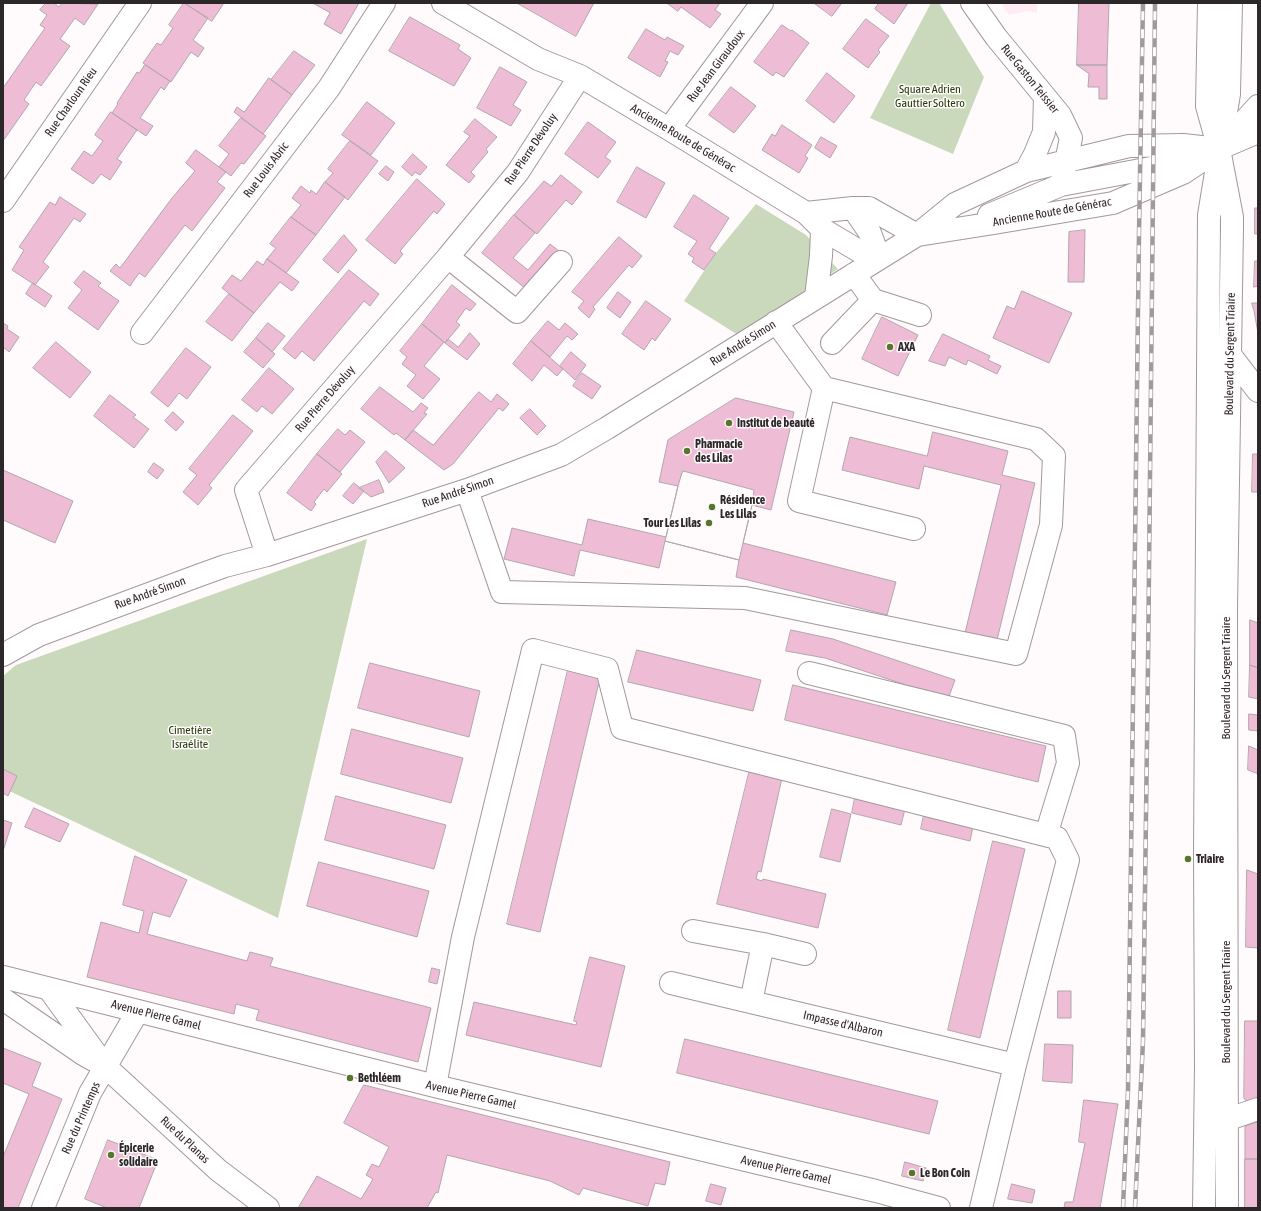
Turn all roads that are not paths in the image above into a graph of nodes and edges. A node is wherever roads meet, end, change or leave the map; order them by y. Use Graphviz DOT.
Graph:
graph roads {
  1 [pos="140,3"];
  2 [pos="384,3"];
  3 [pos="443,3"];
  4 [pos="762,3"];
  5 [pos="972,3"];
  6 [pos="1209,3"];
  7 [pos="1231,3"];
  8 [pos="580,76"];
  9 [pos="1045,97"];
  10 [pos="1258,106"];
  11 [pos="669,129"];
  12 [pos="1258,132"];
  13 [pos="1219,149"];
  14 [pos="1067,161"];
  15 [pos="1026,171"];
  16 [pos="1061,185"];
  17 [pos="3,201"];
  18 [pos="853,208"];
  19 [pos="806,213"];
  20 [pos="959,228"];
  21 [pos="822,229"];
  22 [pos="917,235"];
  23 [pos="448,257"];
  24 [pos="879,258"];
  25 [pos="561,262"];
  26 [pos="854,274"];
  27 [pos="816,297"];
  28 [pos="873,300"];
  29 [pos="920,316"];
  30 [pos="776,322"];
  31 [pos="142,333"];
  32 [pos="832,343"];
  33 [pos="1231,356"];
  34 [pos="824,388"];
  35 [pos="1258,391"];
  36 [pos="466,490"];
  37 [pos="914,529"];
  38 [pos="268,555"];
  39 [pos="3,655"];
  40 [pos="809,673"];
  41 [pos="1046,835"];
  42 [pos="693,931"];
  43 [pos="763,944"];
  44 [pos="806,954"];
  45 [pos="3,976"];
  46 [pos="671,983"];
  47 [pos="50,989"];
  48 [pos="3,999"];
  49 [pos="751,1002"];
  50 [pos="138,1011"];
  51 [pos="1015,1065"];
  52 [pos="106,1068"];
  53 [pos="435,1086"];
  54 [pos="1258,1109"];
  55 [pos="1226,1120"];
  56 [pos="218,1170"];
  57 [pos="43,1208"];
  58 [pos="244,1208"];
  59 [pos="268,1208"];
  60 [pos="939,1208"];
  61 [pos="981,1208"];
  62 [pos="1204,1208"];
  63 [pos="1227,1208"];
  1 -- 17 [label="street, Rue Charloun Rieu"];
  2 -- 31 [label="street, Rue Louis Abric"];
  3 -- 8 [label="street, Ancienne Route de Générac"];
  4 -- 11 [label="street, Rue Jean Giraudoux"];
  5 -- 9 [label="street, Rue Gaston Teissier"];
  6 -- 13 [label="street, Boulevard du Sergent Triaire"];
  7 -- 13 [label="street, Boulevard du Sergent Triaire"];
  8 -- 11 [label="street, Ancienne Route de Générac"];
  8 -- 23 [label="street, Rue Pierre Dévoluy"];
  9 -- 14 [label="street, Rue Gaston Teissier"];
  9 -- 15 [label="street"];
  10 -- 13 [label="street"];
  11 -- 19 [label="street, Ancienne Route de Générac"];
  12 -- 13 [label="street"];
  13 -- 14 [label="street, Ancienne Route de Générac"];
  13 -- 16 [label="street"];
  13 -- 20 [label="street, Ancienne Route de Générac"];
  13 -- 33 [label="street, Boulevard du Sergent Triaire"];
  13 -- 62 [label="street, Boulevard du Sergent Triaire"];
  14 -- 15 [label="street, Ancienne Route de Générac"];
  14 -- 16 [label="street, Ancienne Route de Générac"];
  15 -- 22 [label="street, Ancienne Route de Générac"];
  16 -- 20 [label="street, Ancienne Route de Générac"];
  18 -- 19 [label="street"];
  18 -- 22 [label="street"];
  18 -- 24 [label="street"];
  19 -- 21 [label="street, Ancienne Route de Générac"];
  20 -- 22 [label="street, Ancienne Route de Générac"];
  21 -- 24 [label="street, Ancienne Route de Générac"];
  21 -- 27 [label="street"];
  22 -- 24 [label="street, Ancienne Route de Générac"];
  23 -- 25 [label="street"];
  23 -- 38 [label="street, Rue Pierre Dévoluy"];
  24 -- 26 [label="street, Rue André Simon"];
  26 -- 27 [label="street, Rue André Simon"];
  26 -- 28 [label="street"];
  27 -- 30 [label="street, Rue André Simon"];
  28 -- 29 [label="street"];
  28 -- 32 [label="street"];
  30 -- 34 [label="street"];
  30 -- 36 [label="street, Rue André Simon"];
  33 -- 35 [label="street"];
  33 -- 55 [label="street, Boulevard du Sergent Triaire"];
  34 -- 36 [label="street"];
  34 -- 37 [label="street"];
  36 -- 38 [label="street, Rue André Simon"];
  38 -- 39 [label="street, Rue André Simon"];
  40 -- 41 [label="street"];
  41 -- 51 [label="street"];
  41 -- 53 [label="street"];
  42 -- 43 [label="street"];
  43 -- 44 [label="street"];
  43 -- 49 [label="street"];
  45 -- 47 [label="street, Avenue Pierre Gamel"];
  46 -- 49 [label="street, Impasse d'Albaron"];
  47 -- 50 [label="street, Avenue Pierre Gamel"];
  47 -- 52 [label="street, Rue du Planas"];
  48 -- 52 [label="street, Rue du Planas"];
  49 -- 51 [label="street, Impasse d'Albaron"];
  50 -- 52 [label="street, Rue du Printemps"];
  50 -- 53 [label="street, Avenue Pierre Gamel"];
  51 -- 61 [label="street"];
  52 -- 56 [label="street, Rue du Planas"];
  52 -- 57 [label="street, Rue du Printemps"];
  53 -- 60 [label="street, Avenue Pierre Gamel"];
  54 -- 55 [label="street"];
  55 -- 63 [label="street, Boulevard du Sergent Triaire"];
  56 -- 58 [label="street"];
  56 -- 59 [label="street, Rue du Planas"];
}
